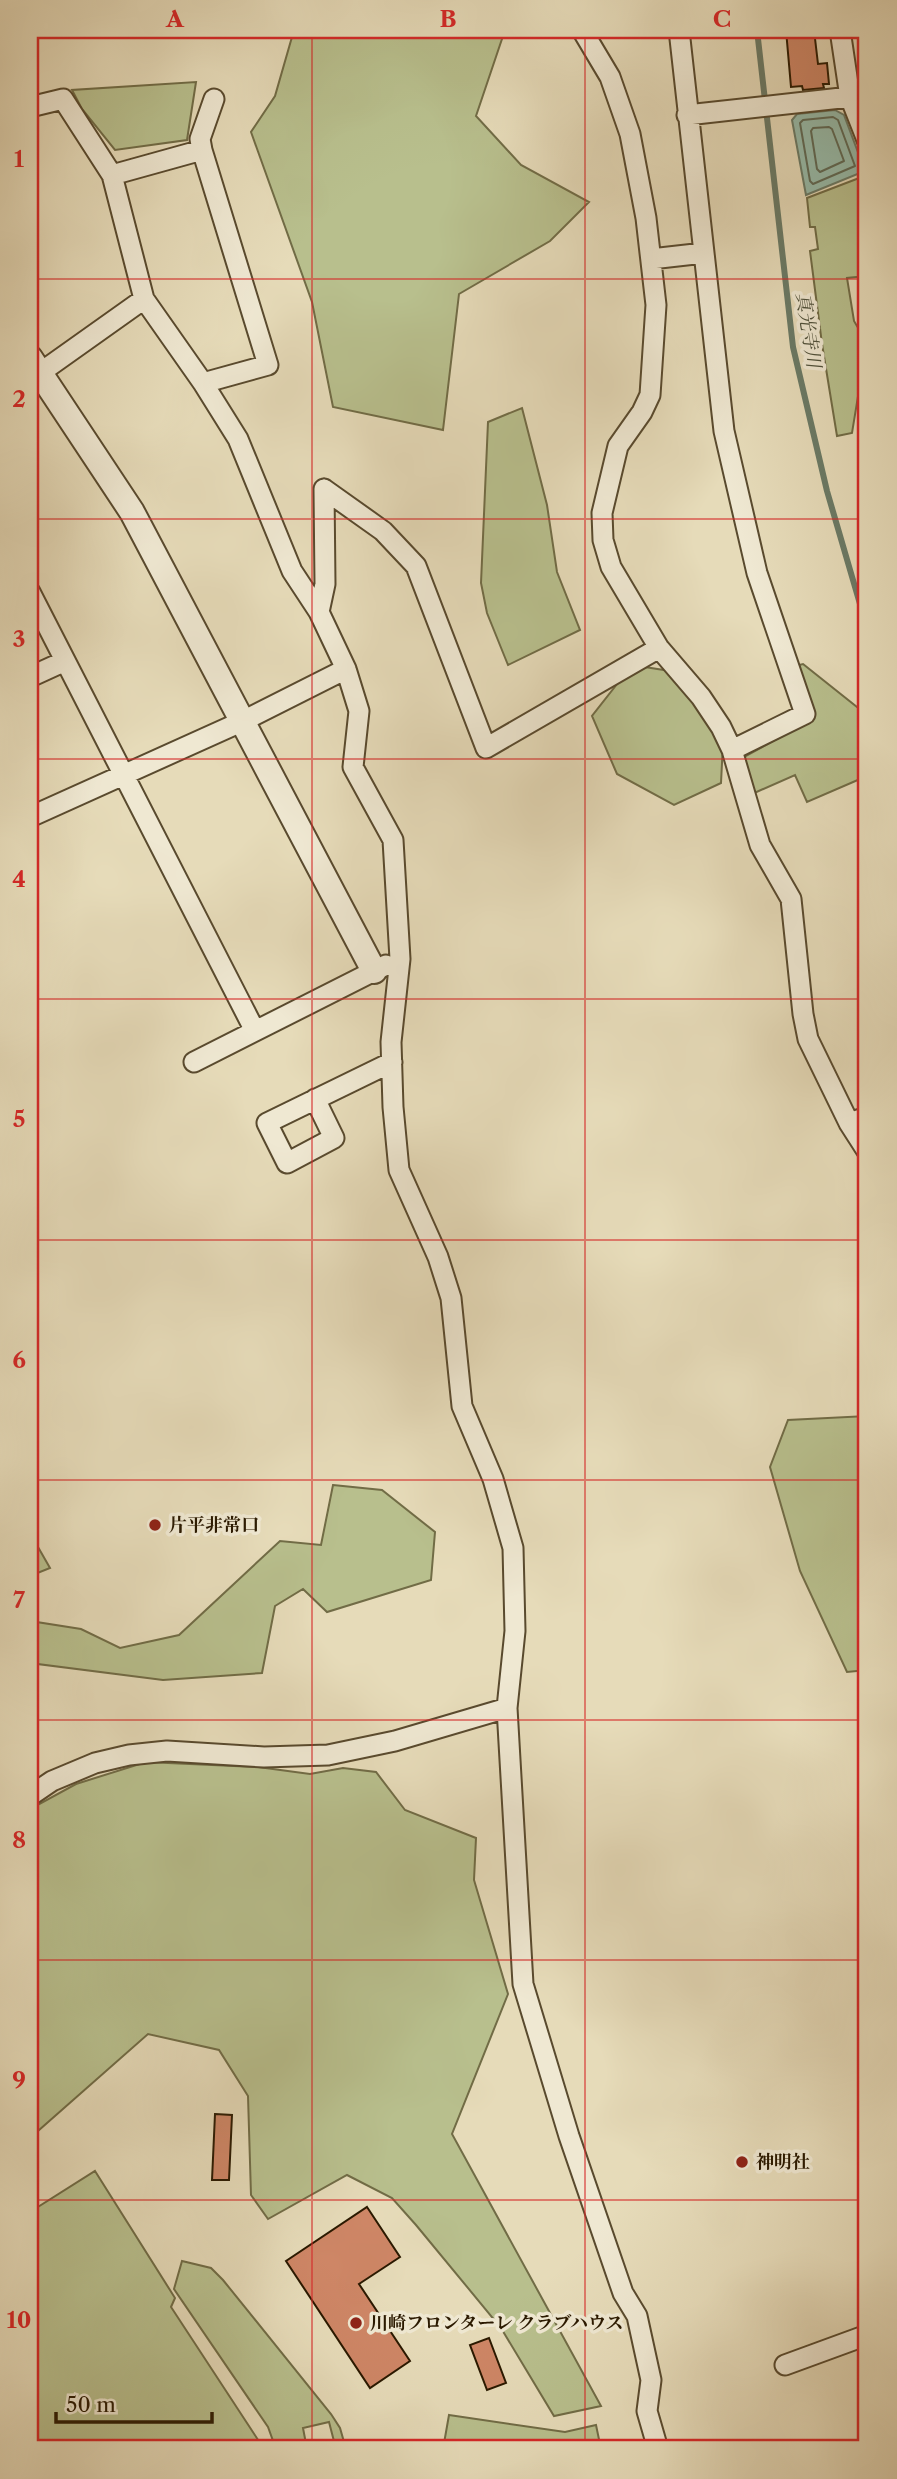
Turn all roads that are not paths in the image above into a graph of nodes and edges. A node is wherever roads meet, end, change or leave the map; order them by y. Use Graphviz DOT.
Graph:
graph roads {
  1 [pos="582,30"];
  2 [pos="678,30"];
  3 [pos="840,30"];
  4 [pos="850,97"];
  5 [pos="214,99"];
  6 [pos="30,107"];
  7 [pos="687,115"];
  8 [pos="867,140"];
  9 [pos="202,150"];
  10 [pos="112,175"];
  11 [pos="704,253"];
  12 [pos="651,259"];
  13 [pos="144,299"];
  14 [pos="33,370"];
  15 [pos="203,383"];
  16 [pos="30,592"];
  17 [pos="319,612"];
  18 [pos="659,648"];
  19 [pos="65,661"];
  20 [pos="345,669"];
  21 [pos="30,677"];
  22 [pos="243,721"];
  23 [pos="732,750"];
  24 [pos="123,775"];
  25 [pos="30,817"];
  26 [pos="400,959"];
  27 [pos="374,971"];
  28 [pos="255,1031"];
  29 [pos="194,1062"];
  30 [pos="391,1062"];
  31 [pos="315,1099"];
  32 [pos="858,1120"];
  33 [pos="867,1151"];
  34 [pos="507,1708"];
  35 [pos="30,1796"];
  36 [pos="867,2335"];
  37 [pos="785,2365"];
  38 [pos="658,2449"];
  1 -- 12 [label="street"];
  2 -- 7 [label="street"];
  3 -- 4 [label="street"];
  4 -- 7 [label="street"];
  4 -- 8 [label="street"];
  5 -- 9 [label="street"];
  6 -- 10 [label="street"];
  7 -- 11 [label="street"];
  9 -- 10 [label="street"];
  9 -- 15 [label="street"];
  10 -- 13 [label="street"];
  11 -- 12 [label="street"];
  11 -- 23 [label="street"];
  12 -- 18 [label="street"];
  13 -- 14 [label="street"];
  13 -- 15 [label="street"];
  14 -- 22 [label="street"];
  15 -- 17 [label="street"];
  16 -- 19 [label="street"];
  17 -- 18 [label="street"];
  17 -- 20 [label="street"];
  18 -- 23 [label="street"];
  19 -- 21 [label="street"];
  19 -- 24 [label="street"];
  20 -- 22 [label="street"];
  20 -- 26 [label="street"];
  22 -- 24 [label="street"];
  22 -- 27 [label="street"];
  23 -- 32 [label="street"];
  24 -- 25 [label="street"];
  24 -- 28 [label="street"];
  26 -- 27 [label="street"];
  26 -- 30 [label="street"];
  27 -- 28 [label="street"];
  28 -- 29 [label="street"];
  30 -- 31 [label="street"];
  30 -- 34 [label="street"];
  32 -- 33 [label="street"];
  34 -- 35 [label="street"];
  34 -- 38 [label="street"];
  36 -- 37 [label="street"];
}
